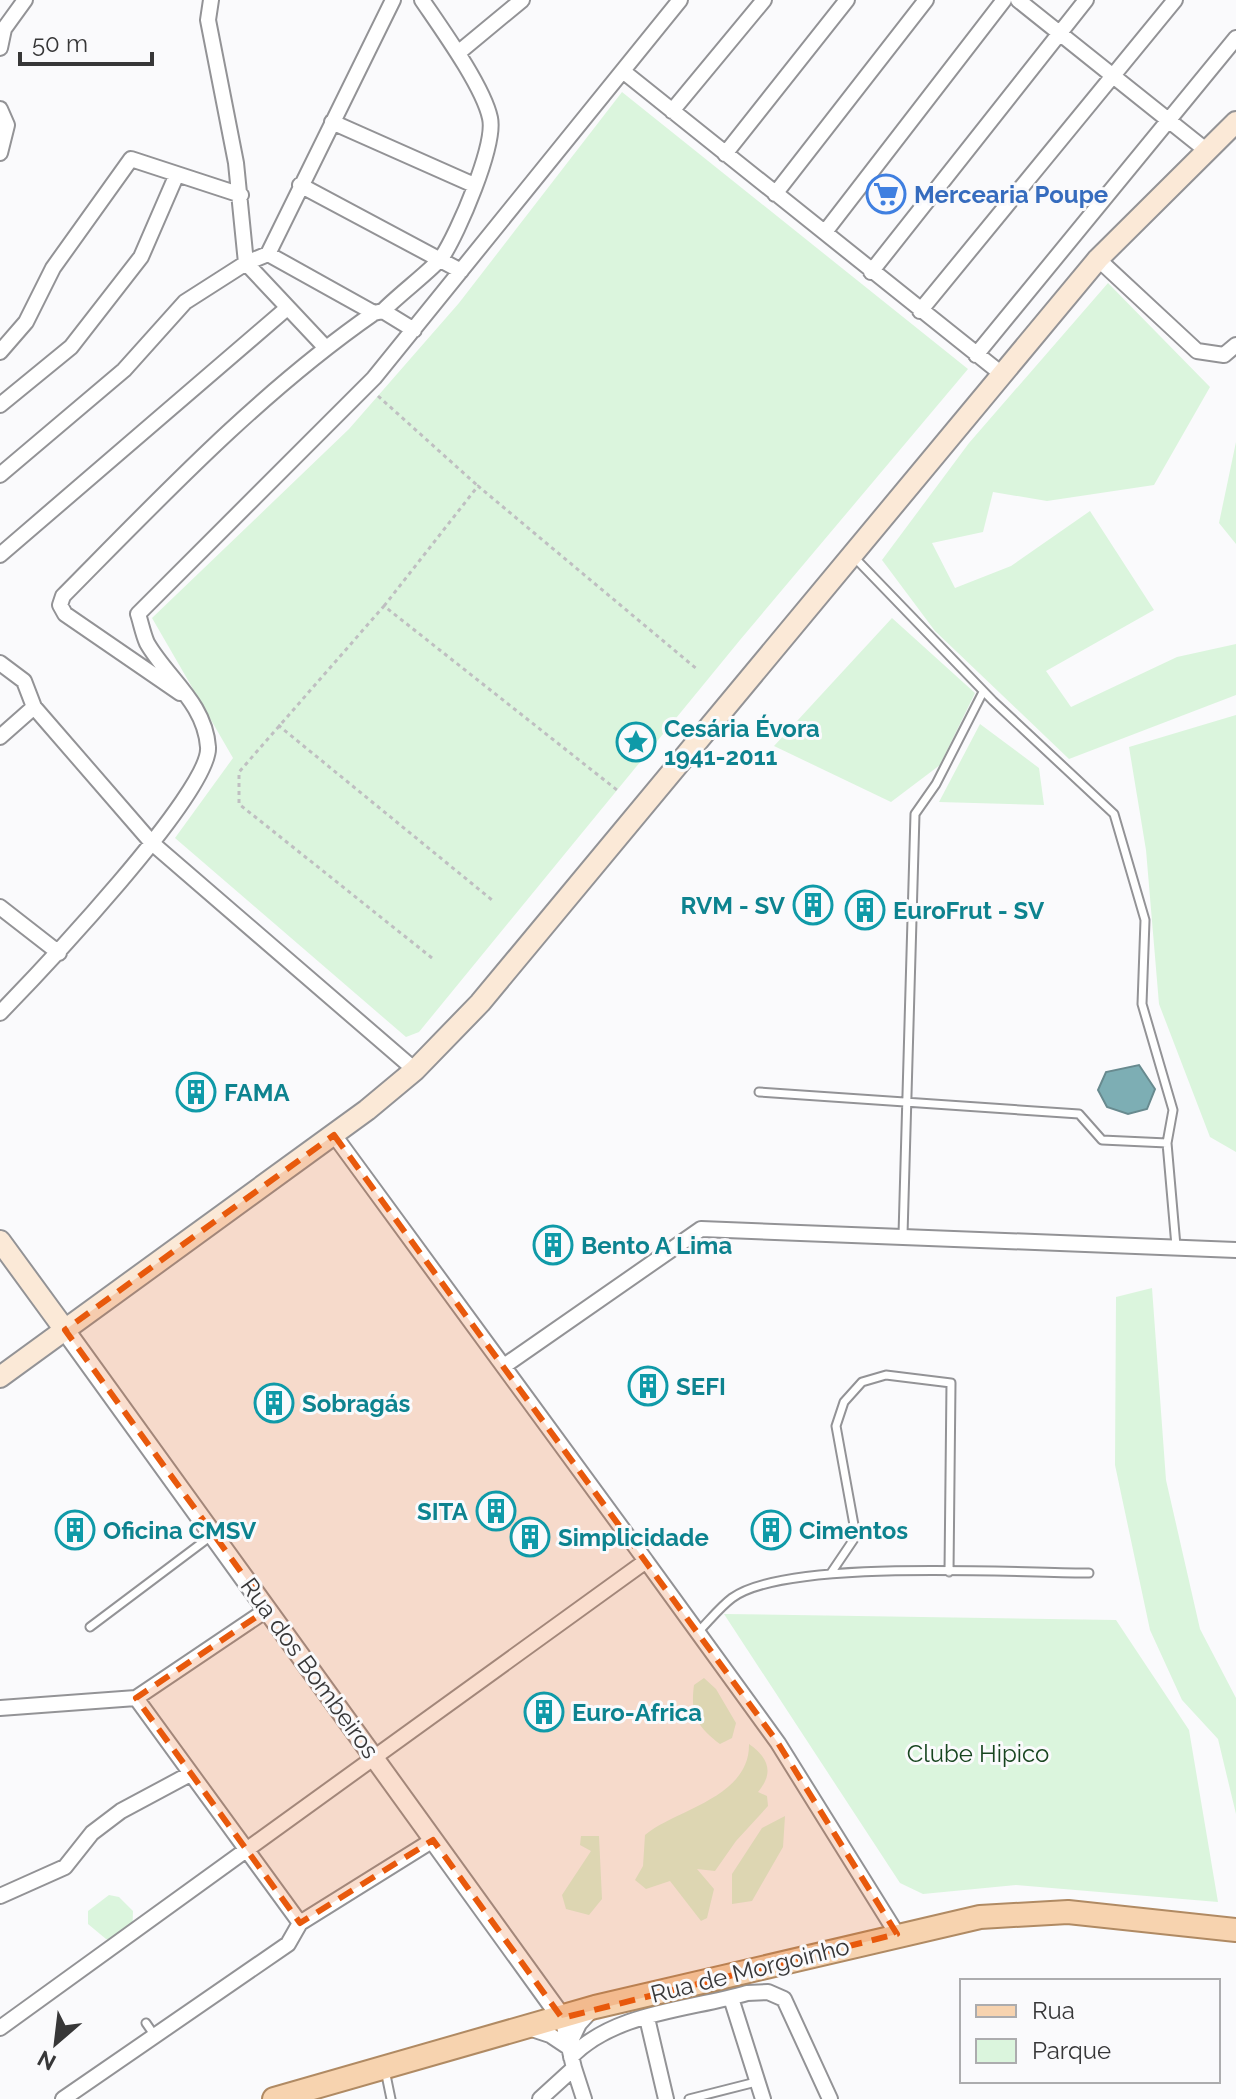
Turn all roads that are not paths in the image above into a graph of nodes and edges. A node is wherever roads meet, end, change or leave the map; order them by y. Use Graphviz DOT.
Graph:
graph roads {
  1 [pos="25,0"];
  2 [pos="211,0"];
  3 [pos="393,0"];
  4 [pos="522,0"];
  5 [pos="680,0"];
  6 [pos="764,0"];
  7 [pos="847,0"];
  8 [pos="926,0"];
  9 [pos="1004,0"];
  10 [pos="1018,0"];
  11 [pos="1086,0"];
  12 [pos="1175,0"];
  13 [pos="428,2"];
  14 [pos="1060,33"];
  15 [pos="1236,38"];
  16 [pos="0,48"];
  17 [pos="458,53"];
  18 [pos="624,72"];
  19 [pos="1113,73"];
  20 [pos="0,109"];
  21 [pos="672,111"];
  22 [pos="1170,121"];
  23 [pos="332,122"];
  24 [pos="1236,122"];
  25 [pos="1207,151"];
  26 [pos="0,153"];
  27 [pos="725,154"];
  28 [pos="177,174"];
  29 [pos="300,185"];
  30 [pos="474,185"];
  31 [pos="775,194"];
  32 [pos="241,195"];
  33 [pos="825,232"];
  34 [pos="268,254"];
  35 [pos="441,258"];
  36 [pos="1098,259"];
  37 [pos="246,263"];
  38 [pos="461,271"];
  39 [pos="871,272"];
  40 [pos="286,309"];
  41 [pos="920,311"];
  42 [pos="379,312"];
  43 [pos="414,330"];
  44 [pos="1236,345"];
  45 [pos="325,347"];
  46 [pos="0,352"];
  47 [pos="976,355"];
  48 [pos="1003,375"];
  49 [pos="0,405"];
  50 [pos="0,475"];
  51 [pos="0,555"];
  52 [pos="854,557"];
  53 [pos="0,663"];
  54 [pos="983,692"];
  55 [pos="191,700"];
  56 [pos="34,707"];
  57 [pos="0,737"];
  58 [pos="152,843"];
  59 [pos="0,907"];
  60 [pos="59,953"];
  61 [pos="0,1013"];
  62 [pos="415,1070"];
  63 [pos="759,1092"];
  64 [pos="906,1102"];
  65 [pos="334,1135"];
  66 [pos="1167,1143"];
  67 [pos="903,1235"];
  68 [pos="0,1241"];
  69 [pos="1177,1249"];
  70 [pos="1236,1250"];
  71 [pos="65,1330"];
  72 [pos="504,1366"];
  73 [pos="0,1377"];
  74 [pos="213,1535"];
  75 [pos="646,1561"];
  76 [pos="949,1572"];
  77 [pos="831,1573"];
  78 [pos="1089,1573"];
  79 [pos="268,1609"];
  80 [pos="90,1627"];
  81 [pos="698,1632"];
  82 [pos="136,1698"];
  83 [pos="0,1708"];
  84 [pos="375,1759"];
  85 [pos="190,1774"];
  86 [pos="433,1840"];
  87 [pos="245,1851"];
  88 [pos="0,1896"];
  89 [pos="300,1923"];
  90 [pos="1236,1930"];
  91 [pos="897,1934"];
  92 [pos="731,1998"];
  93 [pos="595,2007"];
  94 [pos="562,2018"];
  95 [pos="647,2018"];
  96 [pos="525,2027"];
  97 [pos="0,2028"];
  98 [pos="571,2057"];
  99 [pos="384,2065"];
  100 [pos="756,2082"];
  101 [pos="63,2099"];
  102 [pos="274,2099"];
  103 [pos="391,2099"];
  104 [pos="540,2099"];
  105 [pos="584,2099"];
  106 [pos="666,2099"];
  107 [pos="689,2099"];
  108 [pos="763,2099"];
  109 [pos="830,2099"];
  1 -- 16 [label="street"];
  2 -- 32 [label="street"];
  3 -- 23 [label="street"];
  4 -- 17 [label="street"];
  5 -- 18 [label="street"];
  6 -- 21 [label="street"];
  7 -- 27 [label="street"];
  8 -- 31 [label="street"];
  9 -- 33 [label="street"];
  10 -- 14 [label="street"];
  11 -- 14 [label="street"];
  12 -- 19 [label="street"];
  13 -- 17 [label="street"];
  14 -- 19 [label="street"];
  14 -- 39 [label="street"];
  15 -- 22 [label="street"];
  17 -- 30 [label="street"];
  18 -- 21 [label="street"];
  18 -- 38 [label="street"];
  19 -- 22 [label="street"];
  19 -- 41 [label="street"];
  20 -- 26 [label="street"];
  21 -- 27 [label="street"];
  22 -- 25 [label="street"];
  22 -- 47 [label="street"];
  23 -- 29 [label="street"];
  23 -- 30 [label="street"];
  24 -- 25 [label="main road"];
  25 -- 36 [label="main road"];
  27 -- 31 [label="street"];
  28 -- 32 [label="street"];
  28 -- 46 [label="street"];
  28 -- 49 [label="street"];
  29 -- 34 [label="street"];
  29 -- 35 [label="street"];
  30 -- 35 [label="street"];
  31 -- 33 [label="street"];
  32 -- 37 [label="street"];
  33 -- 39 [label="street"];
  34 -- 37 [label="street"];
  34 -- 42 [label="street"];
  35 -- 38 [label="street"];
  35 -- 42 [label="street"];
  36 -- 44 [label="street"];
  36 -- 48 [label="main road"];
  37 -- 40 [label="street"];
  37 -- 50 [label="street"];
  38 -- 43 [label="street"];
  39 -- 41 [label="street"];
  40 -- 45 [label="street"];
  40 -- 51 [label="street"];
  41 -- 47 [label="street"];
  42 -- 43 [label="street"];
  42 -- 45 [label="street"];
  43 -- 55 [label="street"];
  45 -- 55 [label="street"];
  47 -- 48 [label="street"];
  48 -- 52 [label="main road"];
  52 -- 54 [label="lane"];
  52 -- 62 [label="main road"];
  53 -- 56 [label="street"];
  54 -- 64 [label="lane"];
  54 -- 66 [label="lane"];
  55 -- 58 [label="street"];
  56 -- 57 [label="street"];
  56 -- 58 [label="street"];
  58 -- 60 [label="street"];
  58 -- 62 [label="street"];
  59 -- 60 [label="street"];
  60 -- 61 [label="street"];
  62 -- 65 [label="main road"];
  63 -- 64 [label="lane"];
  64 -- 66 [label="lane"];
  64 -- 67 [label="lane"];
  65 -- 71 [label="main road"];
  65 -- 72 [label="street"];
  66 -- 69 [label="lane"];
  67 -- 69 [label="street"];
  67 -- 72 [label="street"];
  68 -- 71 [label="main road, Rua dos Bombeiros"];
  69 -- 70 [label="street"];
  71 -- 73 [label="main road"];
  71 -- 74 [label="street, Rua dos Bombeiros"];
  72 -- 75 [label="street"];
  74 -- 79 [label="street, Rua dos Bombeiros"];
  74 -- 80 [label="lane"];
  75 -- 81 [label="street"];
  75 -- 84 [label="street"];
  76 -- 77 [label="lane"];
  76 -- 77 [label="lane"];
  76 -- 78 [label="lane"];
  77 -- 81 [label="lane"];
  79 -- 82 [label="street"];
  79 -- 84 [label="street, Rua dos Bombeiros"];
  81 -- 91 [label="street"];
  82 -- 83 [label="street"];
  82 -- 85 [label="street"];
  84 -- 86 [label="street, Rua dos Bombeiros"];
  84 -- 87 [label="street"];
  85 -- 87 [label="street"];
  85 -- 88 [label="street"];
  86 -- 89 [label="street"];
  86 -- 94 [label="street, Rua dos Bombeiros"];
  87 -- 89 [label="street"];
  87 -- 97 [label="street"];
  89 -- 101 [label="street"];
  90 -- 91 [label="main road, Rua de Morgoinho"];
  91 -- 93 [label="main road, Rua de Morgoinho"];
  92 -- 95 [label="street"];
  92 -- 100 [label="street"];
  92 -- 109 [label="street"];
  93 -- 94 [label="main road, Rua de Morgoinho"];
  93 -- 98 [label="street"];
  94 -- 96 [label="main road, Rua de Morgoinho"];
  94 -- 98 [label="street"];
  95 -- 98 [label="street"];
  95 -- 106 [label="street"];
  96 -- 98 [label="street"];
  96 -- 99 [label="main road, Rua de Morgoinho"];
  98 -- 104 [label="street"];
  98 -- 105 [label="street"];
  99 -- 102 [label="main road, Rua de Morgoinho"];
  99 -- 103 [label="lane"];
  100 -- 107 [label="lane"];
  100 -- 108 [label="street"];
}
